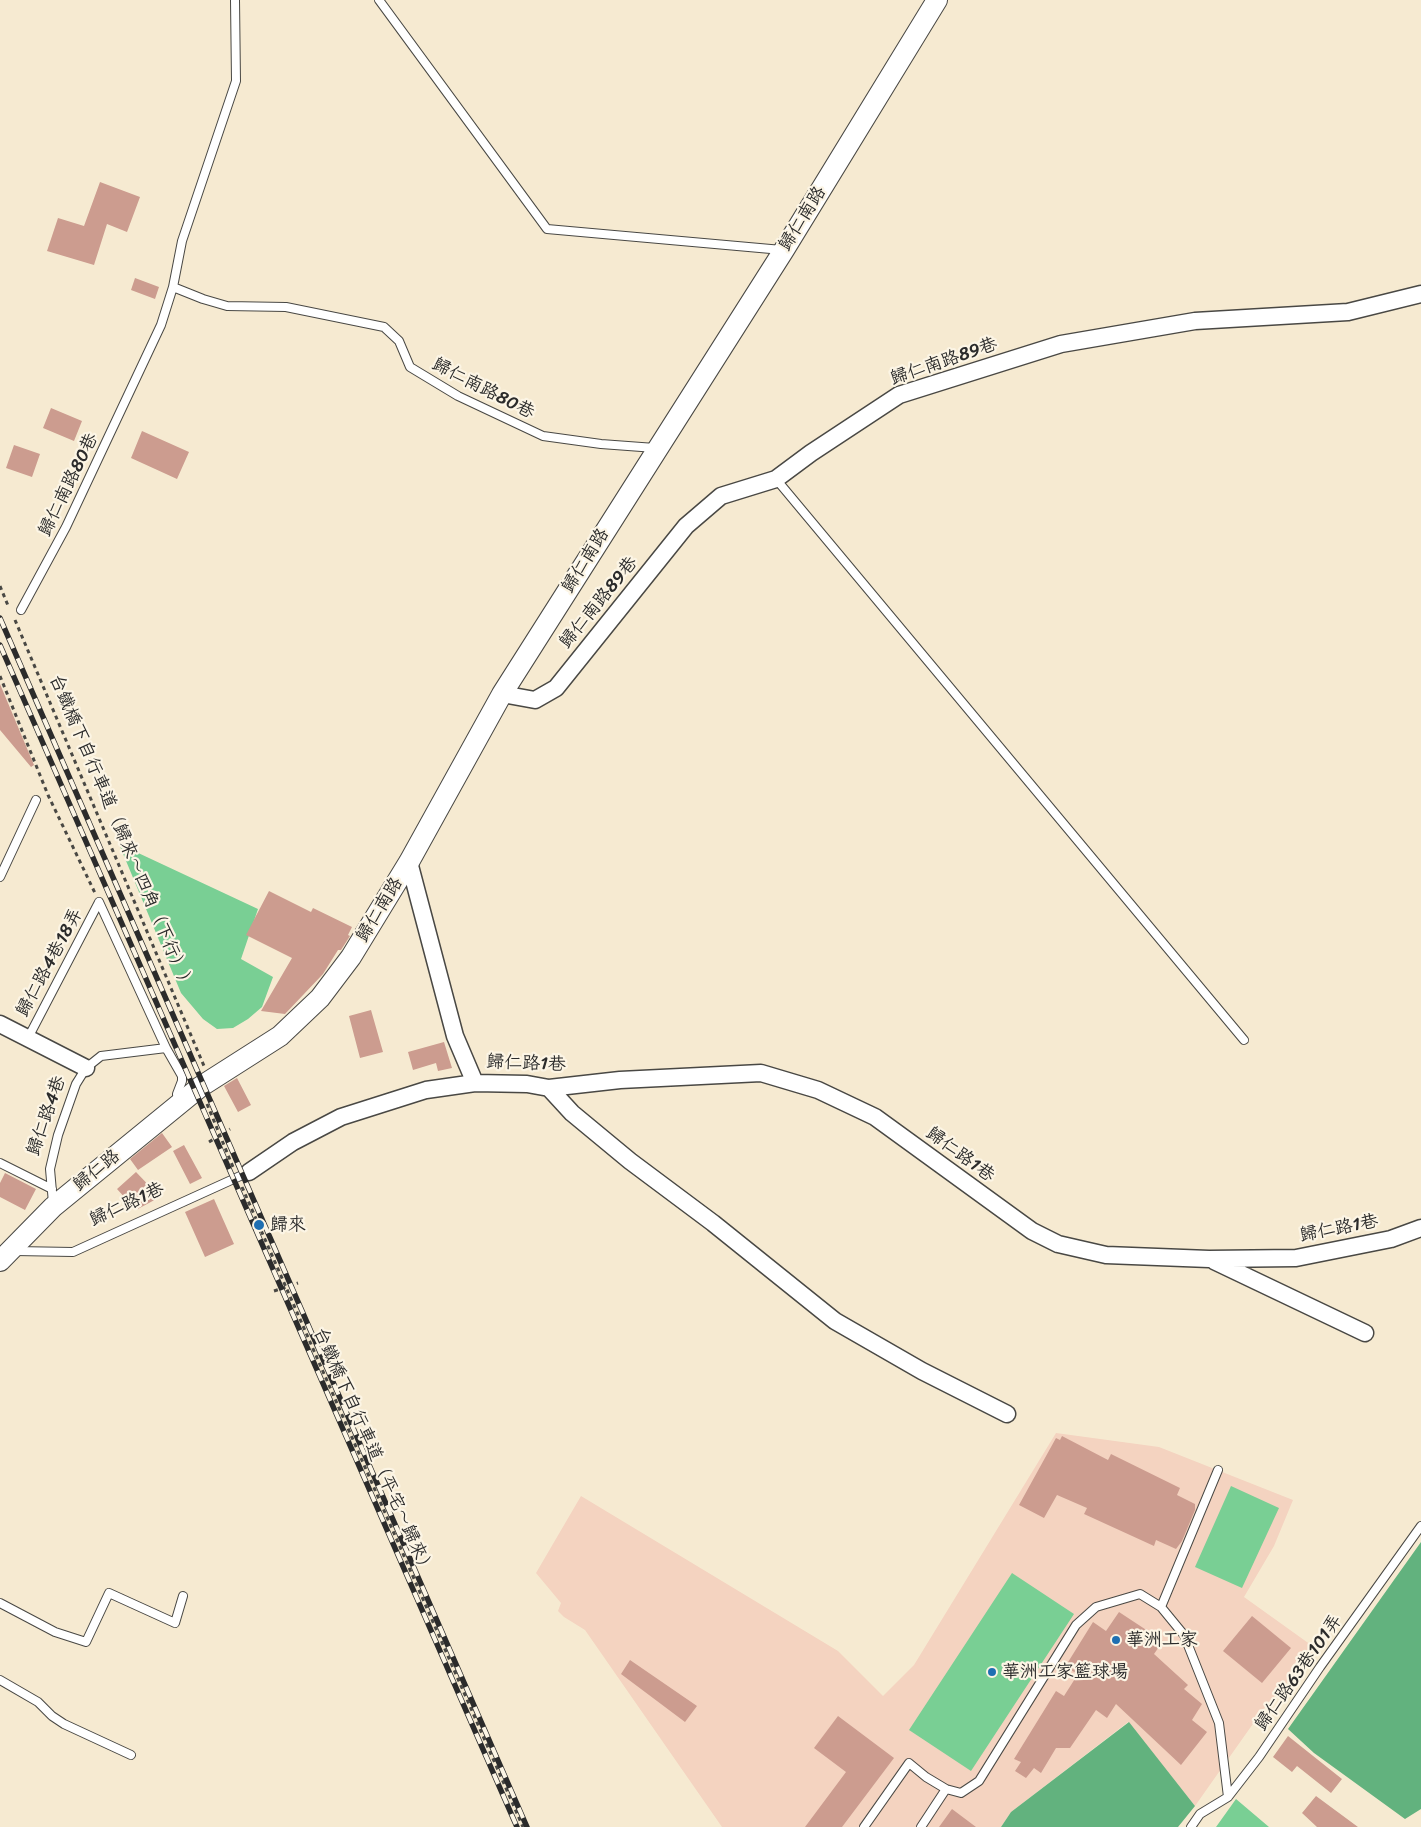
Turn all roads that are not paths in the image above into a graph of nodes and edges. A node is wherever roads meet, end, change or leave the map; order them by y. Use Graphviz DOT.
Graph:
graph roads {
  1 [pos="235,0"];
  2 [pos="379,0"];
  3 [pos="937,0"];
  4 [pos="784,250"];
  5 [pos="173,287"];
  6 [pos="1421,294"];
  7 [pos="658,448"];
  8 [pos="776,479"];
  9 [pos="21,610"];
  10 [pos="502,694"];
  11 [pos="36,800"];
  12 [pos="409,862"];
  13 [pos="0,877"];
  14 [pos="0,1024"];
  15 [pos="28,1038"];
  16 [pos="1244,1040"];
  17 [pos="166,1048"];
  18 [pos="86,1068"];
  19 [pos="475,1083"];
  20 [pos="205,1084"];
  21 [pos="549,1088"];
  22 [pos="178,1105"];
  23 [pos="0,1163"];
  24 [pos="243,1174"];
  25 [pos="52,1198"];
  26 [pos="1421,1228"];
  27 [pos="5,1256"];
  28 [pos="1209,1259"];
  29 [pos="1365,1333"];
  30 [pos="1006,1414"];
  31 [pos="1218,1470"];
  32 [pos="1421,1526"];
  33 [pos="182,1596"];
  34 [pos="0,1603"];
  35 [pos="1161,1607"];
  36 [pos="0,1680"];
  37 [pos="131,1755"];
  38 [pos="946,1789"];
  39 [pos="1228,1797"];
  40 [pos="864,1827"];
  41 [pos="922,1827"];
  42 [pos="1191,1827"];
  1 -- 5 [label="lane, 歸仁南路80巷"];
  2 -- 4 [label="lane"];
  3 -- 4 [label="street, 歸仁南路"];
  4 -- 7 [label="street, 歸仁南路"];
  5 -- 7 [label="lane, 歸仁南路80巷"];
  5 -- 9 [label="lane, 歸仁南路80巷"];
  6 -- 8 [label="street, 歸仁南路89巷"];
  7 -- 10 [label="street, 歸仁南路"];
  8 -- 10 [label="street, 歸仁南路89巷"];
  8 -- 16 [label="lane"];
  10 -- 12 [label="street, 歸仁南路"];
  11 -- 13 [label="lane"];
  12 -- 19 [label="street, 歸仁路1巷"];
  12 -- 20 [label="street, 歸仁南路"];
  14 -- 15 [label="street, 歸仁路4巷"];
  15 -- 17 [label="lane, 歸仁路4巷18弄"];
  15 -- 18 [label="street, 歸仁路4巷"];
  17 -- 18 [label="lane, 歸仁路4巷"];
  17 -- 22 [label="lane"];
  18 -- 25 [label="lane, 歸仁路4巷"];
  19 -- 21 [label="street, 歸仁路1巷"];
  19 -- 24 [label="street, 歸仁路1巷"];
  20 -- 22 [label="street, 歸仁路"];
  21 -- 28 [label="street, 歸仁路1巷"];
  21 -- 30 [label="street"];
  22 -- 25 [label="street, 歸仁路"];
  23 -- 25 [label="lane"];
  24 -- 27 [label="lane, 歸仁路1巷"];
  25 -- 27 [label="street, 歸仁路"];
  26 -- 28 [label="street, 歸仁路1巷"];
  28 -- 29 [label="street"];
  31 -- 35 [label="lane"];
  32 -- 39 [label="lane, 歸仁路63巷101弄"];
  33 -- 34 [label="lane"];
  35 -- 38 [label="lane"];
  35 -- 39 [label="lane"];
  36 -- 37 [label="lane"];
  38 -- 40 [label="lane"];
  38 -- 41 [label="lane"];
  39 -- 42 [label="lane, 歸仁路63巷101弄"];
}
